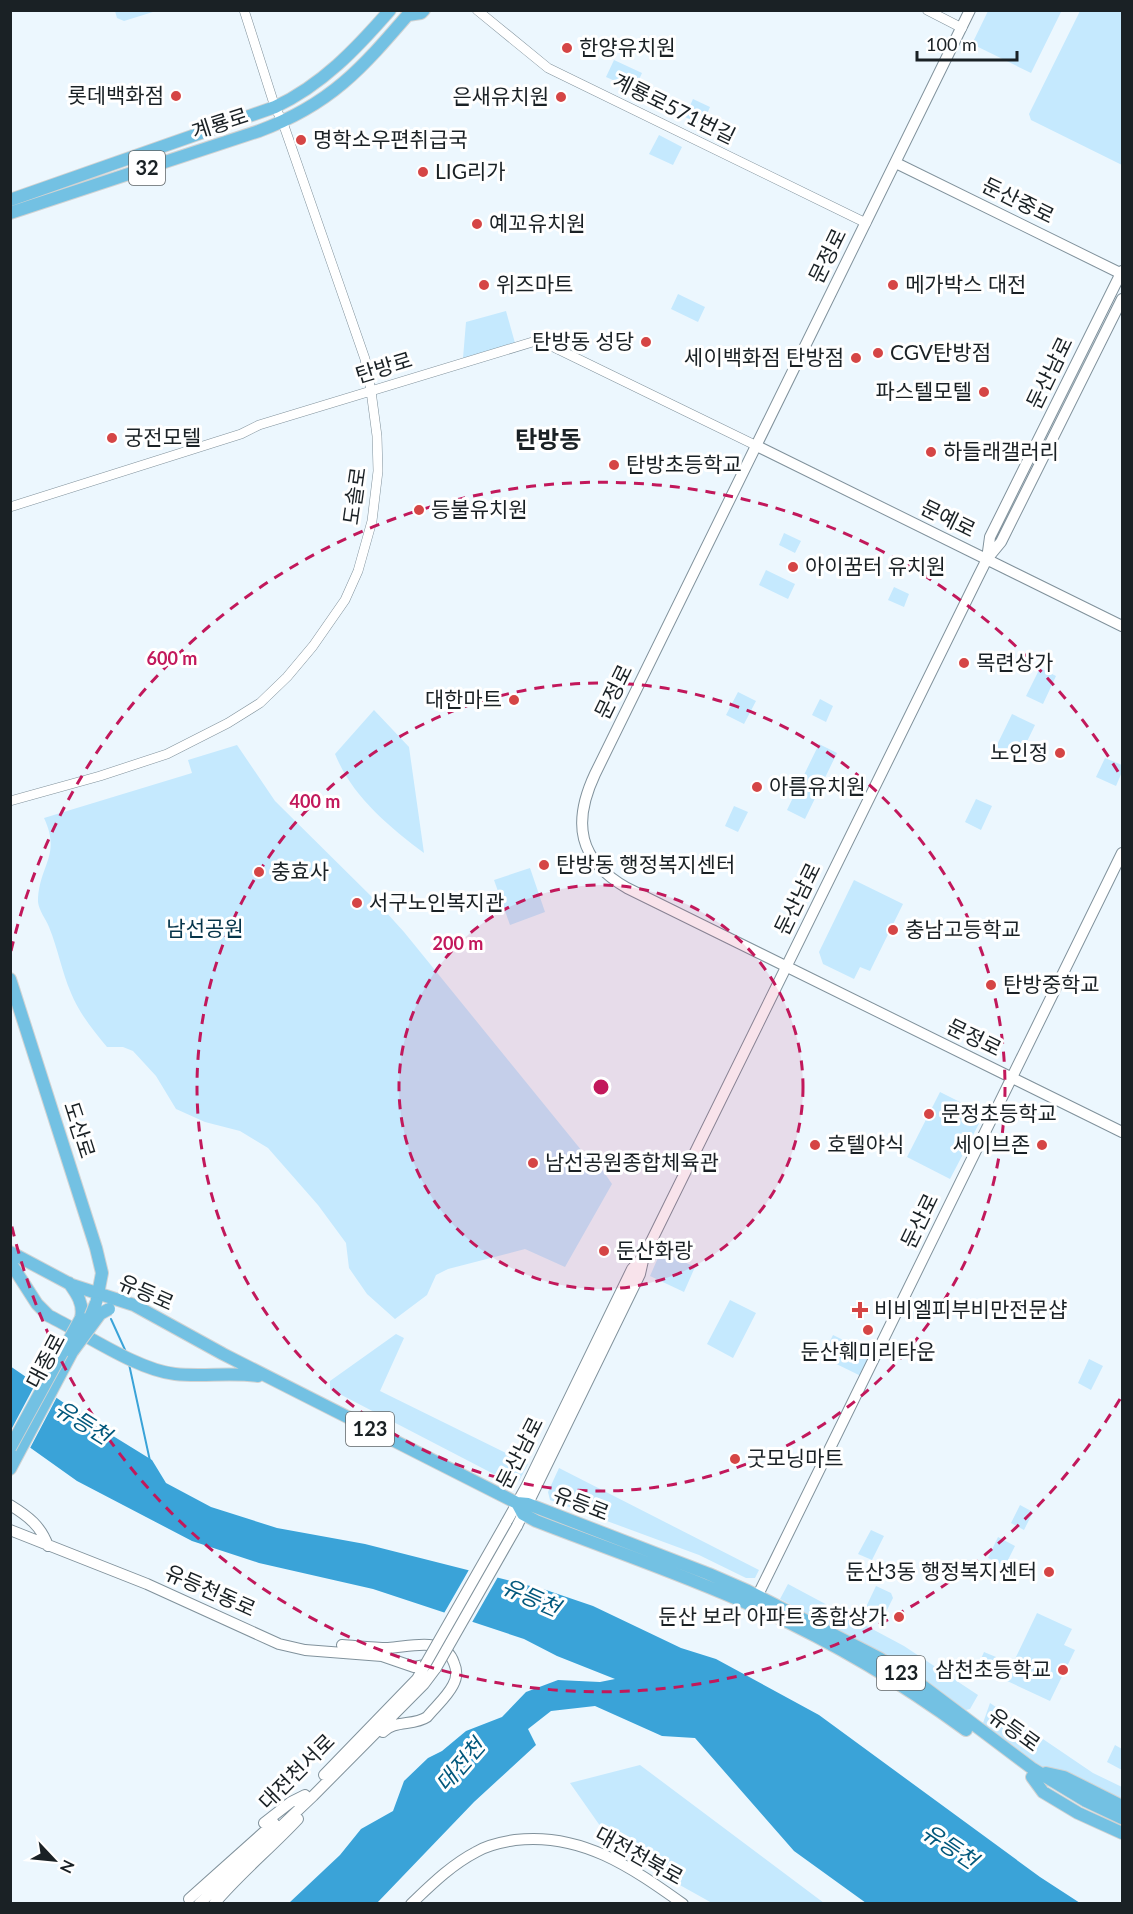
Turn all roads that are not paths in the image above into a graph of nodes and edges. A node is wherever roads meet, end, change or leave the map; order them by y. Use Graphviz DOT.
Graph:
graph roads {
  1 [pos="244,10"];
  2 [pos="390,10"];
  3 [pos="424,10"];
  4 [pos="477,10"];
  5 [pos="927,10"];
  6 [pos="970,10"];
  7 [pos="410,13"];
  8 [pos="962,28"];
  9 [pos="275,107"];
  10 [pos="283,123"];
  11 [pos="896,163"];
  12 [pos="10,200"];
  13 [pos="10,213"];
  14 [pos="866,223"];
  15 [pos="1122,273"];
  16 [pos="1122,299"];
  17 [pos="371,391"];
  18 [pos="757,446"];
  19 [pos="10,507"];
  20 [pos="987,559"];
  21 [pos="1122,626"];
  22 [pos="10,801"];
  23 [pos="1122,853"];
  24 [pos="1122,870"];
  25 [pos="786,967"];
  26 [pos="10,979"];
  27 [pos="1015,1079"];
  28 [pos="1122,1132"];
  29 [pos="10,1252"];
  30 [pos="10,1262"];
  31 [pos="69,1283"];
  32 [pos="97,1298"];
  33 [pos="135,1305"];
  34 [pos="81,1318"];
  35 [pos="72,1352"];
  36 [pos="272,1379"];
  37 [pos="10,1448"];
  38 [pos="10,1469"];
  39 [pos="10,1505"];
  40 [pos="522,1507"];
  41 [pos="10,1530"];
  42 [pos="48,1546"];
  43 [pos="758,1602"];
  44 [pos="312,1650"];
  45 [pos="399,1661"];
  46 [pos="430,1666"];
  47 [pos="406,1689"];
  48 [pos="350,1758"];
  49 [pos="1032,1773"];
  50 [pos="309,1795"];
  51 [pos="1122,1806"];
  52 [pos="1122,1818"];
  53 [pos="1122,1826"];
  54 [pos="1122,1833"];
  55 [pos="434,1882"];
  56 [pos="190,1902"];
  57 [pos="214,1904"];
  58 [pos="411,1904"];
  59 [pos="418,1904"];
  60 [pos="683,1904"];
  1 -- 9 [label="street, 도솔로"];
  2 -- 9 [label="main road, 계룡로 / 32"];
  3 -- 7 [label="main road, 계룡로 / 32"];
  4 -- 14 [label="street, 계룡로571번길"];
  5 -- 8 [label="street"];
  6 -- 8 [label="main road, 문정로"];
  7 -- 10 [label="main road, 계룡로 / 32"];
  8 -- 11 [label="main road, 문정로"];
  9 -- 10 [label="street, 도솔로"];
  9 -- 12 [label="main road, 계룡로 / 32"];
  10 -- 13 [label="main road, 계룡로 / 32"];
  10 -- 17 [label="street, 도솔로"];
  11 -- 14 [label="main road, 문정로"];
  11 -- 15 [label="main road, 둔산중로"];
  14 -- 18 [label="main road, 문정로"];
  15 -- 20 [label="main road, 둔산남로"];
  16 -- 20 [label="main road, 둔산남로"];
  17 -- 18 [label="street, 탄방로"];
  17 -- 19 [label="street, 탄방로"];
  17 -- 22 [label="street, 도솔로"];
  18 -- 20 [label="main road, 문예로"];
  18 -- 25 [label="main road, 문정로"];
  20 -- 21 [label="main road, 문예로"];
  20 -- 25 [label="main road, 둔산남로"];
  23 -- 27 [label="main road, 둔산로"];
  24 -- 27 [label="main road, 둔산로"];
  25 -- 27 [label="main road, 문정로"];
  25 -- 40 [label="main road, 둔산남로"];
  26 -- 32 [label="main road, 도산로"];
  27 -- 28 [label="main road, 문정로"];
  27 -- 43 [label="main road, 둔산로"];
  29 -- 31 [label="main road, 유등로"];
  30 -- 36 [label="main road"];
  31 -- 32 [label="main road, 유등로"];
  31 -- 34 [label="main road"];
  32 -- 33 [label="main road, 유등로"];
  32 -- 34 [label="main road, 대종로, bridge"];
  32 -- 35 [label="main road, 대종로, bridge"];
  33 -- 35 [label="main road, bridge"];
  33 -- 36 [label="main road, 유등로 / 123"];
  34 -- 37 [label="main road, 대종로, bridge"];
  35 -- 38 [label="main road, 대종로"];
  36 -- 40 [label="main road, 유등로 / 123"];
  39 -- 42 [label="main road"];
  40 -- 43 [label="main road, 유등로 / 123"];
  40 -- 46 [label="main road, 둔산남로, bridge"];
  41 -- 42 [label="main road, 유등천동로"];
  42 -- 44 [label="main road, 유등천동로"];
  43 -- 49 [label="main road, 유등로 / 123"];
  44 -- 45 [label="main road, 유등천동로"];
  44 -- 48 [label="main road"];
  45 -- 46 [label="main road, 유등천동로"];
  45 -- 47 [label="main road"];
  46 -- 47 [label="main road, 대전천서로"];
  46 -- 48 [label="main road"];
  47 -- 50 [label="main road, 대전천서로"];
  48 -- 50 [label="main road"];
  49 -- 51 [label="main road, 123"];
  49 -- 52 [label="main road, 유등로"];
  49 -- 53 [label="main road, 유등로"];
  49 -- 54 [label="main road, 123"];
  50 -- 56 [label="main road, 대전천서로"];
  50 -- 57 [label="main road"];
  55 -- 58 [label="main road"];
  55 -- 59 [label="street, 대전천북로"];
  55 -- 60 [label="main road, 대전천북로"];
}
